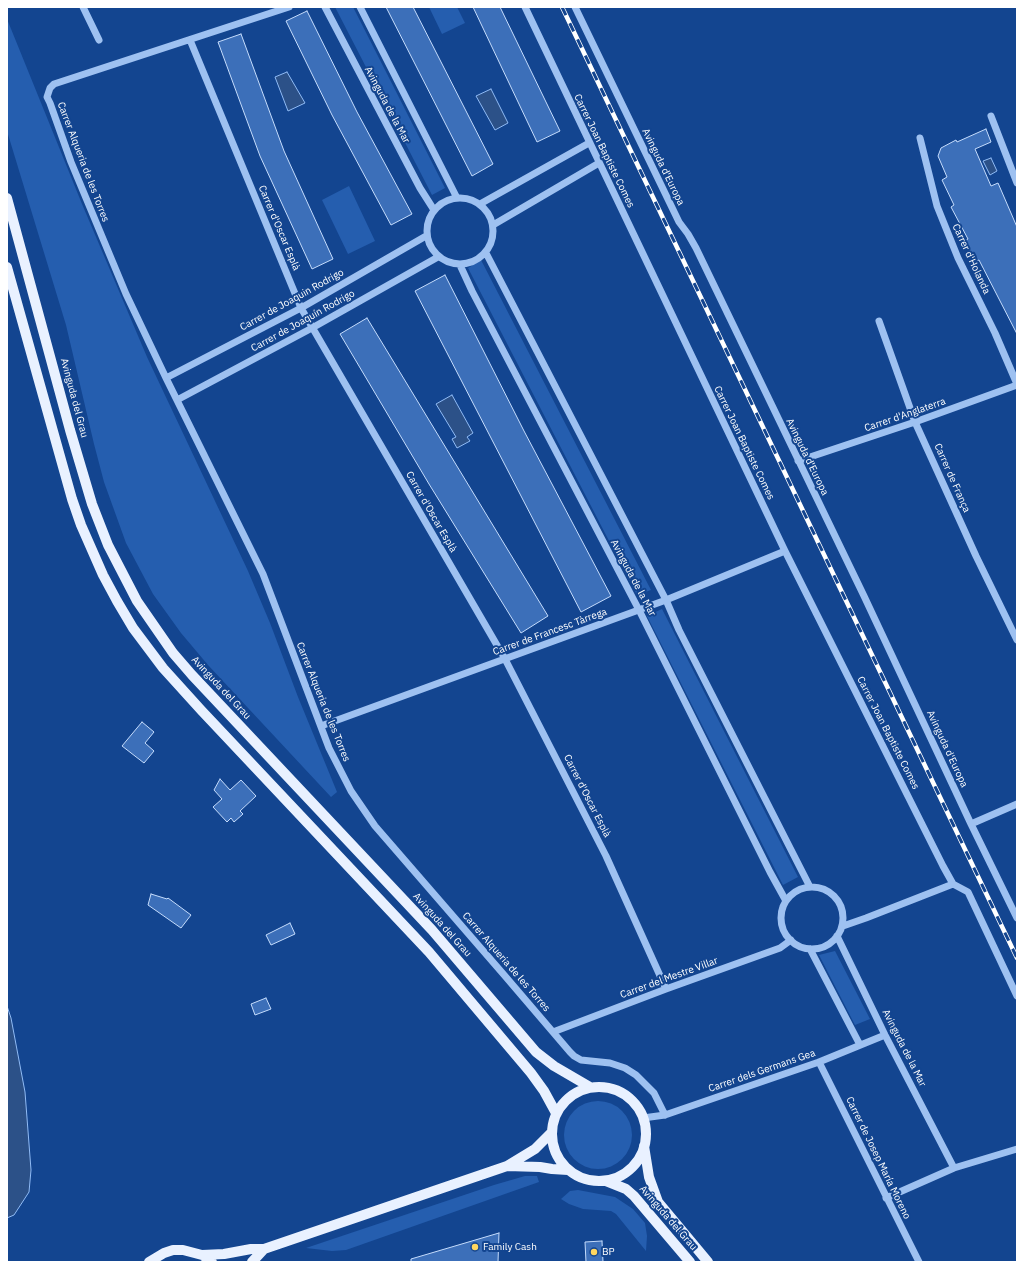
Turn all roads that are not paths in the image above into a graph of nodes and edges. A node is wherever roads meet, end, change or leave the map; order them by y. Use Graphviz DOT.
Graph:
graph roads {
  1 [pos="83,7"];
  2 [pos="289,7"];
  3 [pos="325,7"];
  4 [pos="360,7"];
  5 [pos="525,7"];
  6 [pos="575,7"];
  7 [pos="99,40"];
  8 [pos="190,40"];
  9 [pos="991,116"];
  10 [pos="920,138"];
  11 [pos="589,143"];
  12 [pos="599,163"];
  13 [pos="1017,183"];
  14 [pos="7,198"];
  15 [pos="457,198"];
  16 [pos="480,204"];
  17 [pos="434,210"];
  18 [pos="493,225"];
  19 [pos="426,236"];
  20 [pos="486,253"];
  21 [pos="438,257"];
  22 [pos="460,265"];
  23 [pos="7,267"];
  24 [pos="301,308"];
  25 [pos="879,320"];
  26 [pos="312,328"];
  27 [pos="166,378"];
  28 [pos="1017,385"];
  29 [pos="177,400"];
  30 [pos="915,422"];
  31 [pos="798,461"];
  32 [pos="785,551"];
  33 [pos="666,600"];
  34 [pos="639,610"];
  35 [pos="1017,640"];
  36 [pos="505,659"];
  37 [pos="321,726"];
  38 [pos="1017,804"];
  39 [pos="971,824"];
  40 [pos="953,884"];
  41 [pos="810,887"];
  42 [pos="786,901"];
  43 [pos="1017,918"];
  44 [pos="843,926"];
  45 [pos="837,936"];
  46 [pos="790,940"];
  47 [pos="810,949"];
  48 [pos="666,989"];
  49 [pos="1017,996"];
  50 [pos="553,1032"];
  51 [pos="885,1034"];
  52 [pos="860,1045"];
  53 [pos="819,1062"];
  54 [pos="590,1087"];
  55 [pos="556,1113"];
  56 [pos="665,1115"];
  57 [pos="643,1118"];
  58 [pos="552,1132"];
  59 [pos="644,1146"];
  60 [pos="1017,1148"];
  61 [pos="507,1166"];
  62 [pos="954,1168"];
  63 [pos="568,1170"];
  64 [pos="606,1180"];
  65 [pos="886,1198"];
  66 [pos="264,1249"];
  67 [pos="202,1255"];
  68 [pos="149,1262"];
  69 [pos="212,1262"];
  70 [pos="252,1262"];
  71 [pos="690,1262"];
  72 [pos="708,1262"];
  73 [pos="919,1262"];
  1 -- 7 [label="street"];
  2 -- 8 [label="street"];
  3 -- 17 [label="street, Avinguda de la Mar"];
  4 -- 15 [label="street, Avinguda de la Mar"];
  5 -- 11 [label="street, Carrer Joan Baptiste Comes"];
  6 -- 31 [label="street, Avinguda d'Europa"];
  8 -- 24 [label="street, Carrer d'Oscar Esplà"];
  8 -- 27 [label="street, Carrer Alqueria de les Torres"];
  9 -- 13 [label="street"];
  10 -- 28 [label="street, Carrer d'Holanda"];
  11 -- 12 [label="street, Carrer Joan Baptiste Comes"];
  11 -- 16 [label="street"];
  12 -- 18 [label="street"];
  12 -- 32 [label="street, Carrer Joan Baptiste Comes"];
  14 -- 54 [label="main road, Avinguda del Grau"];
  15 -- 16 [label="street"];
  15 -- 17 [label="street"];
  16 -- 18 [label="street"];
  17 -- 19 [label="street"];
  18 -- 20 [label="street"];
  19 -- 21 [label="street"];
  19 -- 24 [label="street, Carrer de Joaquin Rodrigo"];
  20 -- 22 [label="street"];
  20 -- 33 [label="street, Avinguda de la Mar"];
  21 -- 22 [label="street"];
  21 -- 26 [label="street, Carrer de Joaquín Rodrigo"];
  22 -- 34 [label="street, Avinguda de la Mar"];
  23 -- 55 [label="main road"];
  24 -- 26 [label="street, Carrer d'Oscar Esplà"];
  24 -- 27 [label="street, Carrer de Joaquin Rodrigo"];
  25 -- 30 [label="street, Carrer de França"];
  26 -- 29 [label="street, Carrer de Joaquín Rodrigo"];
  26 -- 36 [label="street, Carrer d'Oscar Esplà"];
  27 -- 29 [label="street, Carrer Alqueria de les Torres"];
  28 -- 30 [label="street, Carrer d'Anglaterra"];
  29 -- 37 [label="street, Carrer Alqueria de les Torres"];
  30 -- 31 [label="street, Carrer d'Anglaterra"];
  30 -- 35 [label="street, Carrer de França"];
  31 -- 39 [label="street, Avinguda d'Europa"];
  32 -- 33 [label="street, Carrer de Francesc Tàrrega"];
  32 -- 40 [label="street, Carrer Joan Baptiste Comes"];
  33 -- 34 [label="street, Carrer de Francesc Tàrrega"];
  33 -- 41 [label="street, Avinguda de la Mar"];
  34 -- 36 [label="street, Carrer de Francesc Tàrrega"];
  34 -- 42 [label="street, Avinguda de la Mar"];
  36 -- 37 [label="street, Carrer de Francesc Tàrrega"];
  36 -- 48 [label="street, Carrer d'Oscar Esplà"];
  37 -- 50 [label="street, Carrer Alqueria de les Torres"];
  38 -- 39 [label="street"];
  39 -- 43 [label="street, Avinguda d'Europa"];
  40 -- 44 [label="street"];
  40 -- 49 [label="street"];
  41 -- 42 [label="street"];
  41 -- 44 [label="street"];
  42 -- 46 [label="street"];
  44 -- 45 [label="street"];
  45 -- 47 [label="street"];
  45 -- 51 [label="street, Avinguda de la Mar"];
  46 -- 47 [label="street"];
  46 -- 48 [label="street, Carrer del Mestre Villar"];
  47 -- 52 [label="street"];
  48 -- 50 [label="street, Carrer del Mestre Villar"];
  50 -- 56 [label="street"];
  51 -- 52 [label="street, Carrer dels Germans Gea"];
  51 -- 62 [label="street, Avinguda de la Mar"];
  52 -- 53 [label="street, Carrer dels Germans Gea"];
  53 -- 56 [label="street, Carrer dels Germans Gea"];
  53 -- 65 [label="street, Carrer de Josep María Moreno"];
  54 -- 55 [label="main road"];
  54 -- 57 [label="main road"];
  55 -- 58 [label="main road"];
  56 -- 57 [label="street, Carrer dels Germans Gea"];
  57 -- 59 [label="main road"];
  58 -- 61 [label="main road"];
  58 -- 63 [label="main road"];
  59 -- 64 [label="main road"];
  59 -- 72 [label="main road, Avinguda del Grau"];
  60 -- 62 [label="street"];
  61 -- 63 [label="main road"];
  61 -- 66 [label="main road"];
  62 -- 65 [label="street"];
  63 -- 64 [label="main road"];
  64 -- 71 [label="main road, Avinguda del Grau"];
  65 -- 73 [label="street, Carrer de Josep María Moreno"];
  66 -- 67 [label="main road"];
  66 -- 70 [label="main road"];
  67 -- 68 [label="main road"];
  67 -- 69 [label="main road"];
}
